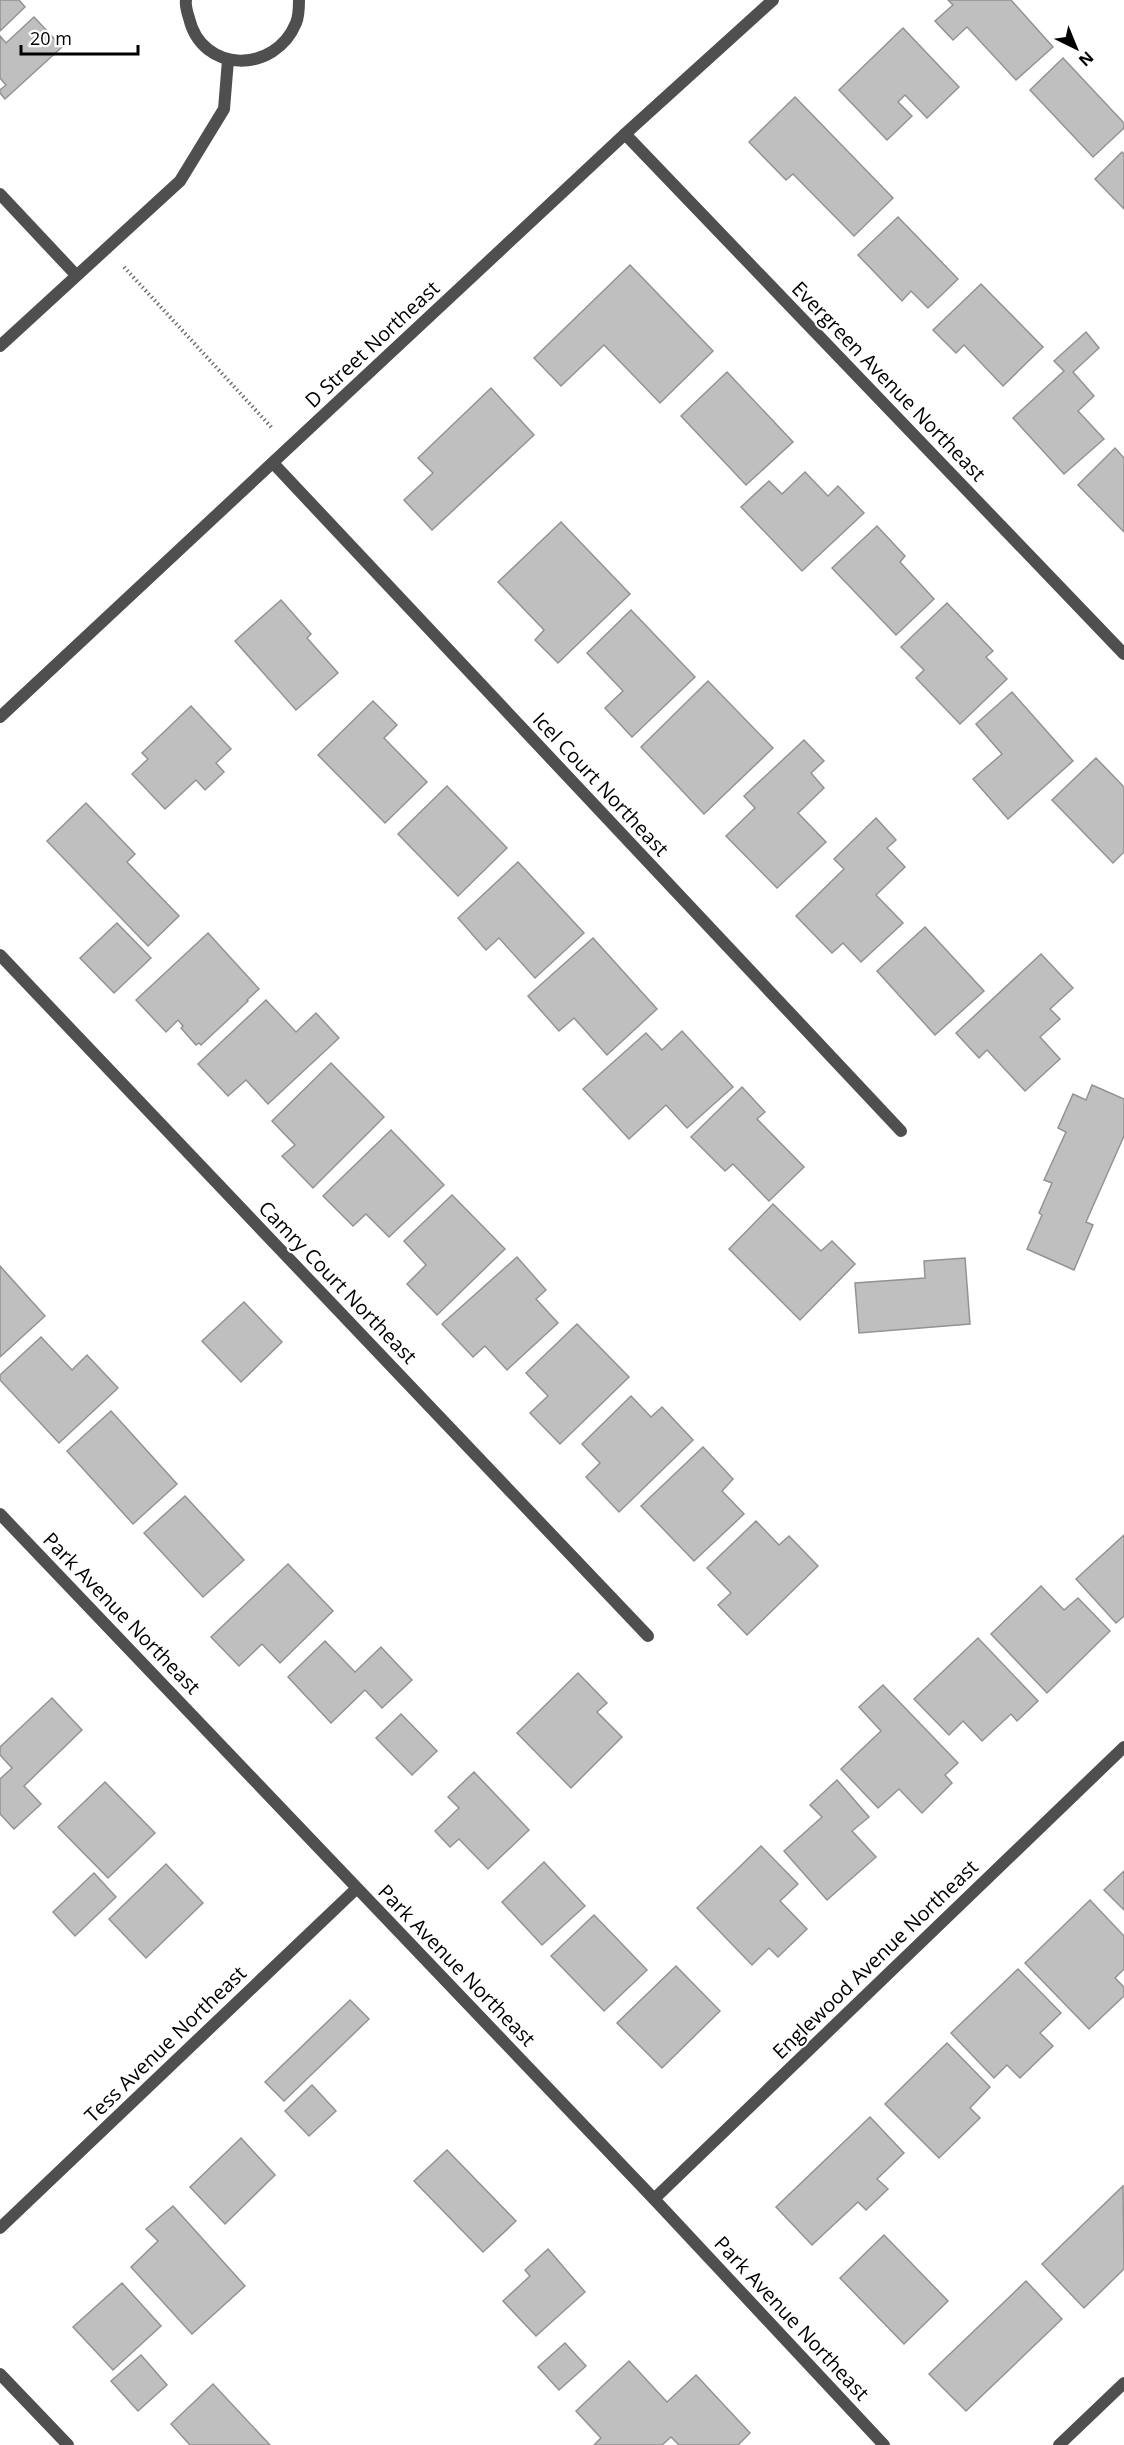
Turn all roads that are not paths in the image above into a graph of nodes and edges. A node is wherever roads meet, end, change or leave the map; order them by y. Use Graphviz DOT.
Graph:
graph roads {
  1 [pos="186,0"];
  2 [pos="299,0"];
  3 [pos="773,0"];
  4 [pos="228,60"];
  5 [pos="625,134"];
  6 [pos="0,194"];
  7 [pos="76,275"];
  8 [pos="0,346"];
  9 [pos="273,463"];
  10 [pos="1124,654"];
  11 [pos="0,717"];
  12 [pos="0,955"];
  13 [pos="901,1131"];
  14 [pos="0,1514"];
  15 [pos="648,1636"];
  16 [pos="1124,1747"];
  17 [pos="356,1889"];
  18 [pos="654,2199"];
  19 [pos="0,2228"];
  20 [pos="0,2374"];
  21 [pos="1124,2383"];
  22 [pos="68,2445"];
  23 [pos="884,2445"];
  24 [pos="1059,2445"];
  1 -- 4 [label="street"];
  2 -- 4 [label="street"];
  3 -- 5 [label="street, D Street Northeast"];
  4 -- 7 [label="street"];
  5 -- 9 [label="street, D Street Northeast"];
  5 -- 10 [label="street, Evergreen Avenue Northeast"];
  6 -- 7 [label="street"];
  7 -- 8 [label="street"];
  9 -- 11 [label="street, D Street Northeast"];
  9 -- 13 [label="street, Icel Court Northeast"];
  12 -- 15 [label="street, Camry Court Northeast"];
  14 -- 17 [label="street, Park Avenue Northeast"];
  16 -- 18 [label="street, Englewood Avenue Northeast"];
  17 -- 18 [label="street, Park Avenue Northeast"];
  17 -- 19 [label="street, Tess Avenue Northeast"];
  18 -- 23 [label="street, Park Avenue Northeast"];
  20 -- 22 [label="street"];
  21 -- 24 [label="street"];
}
